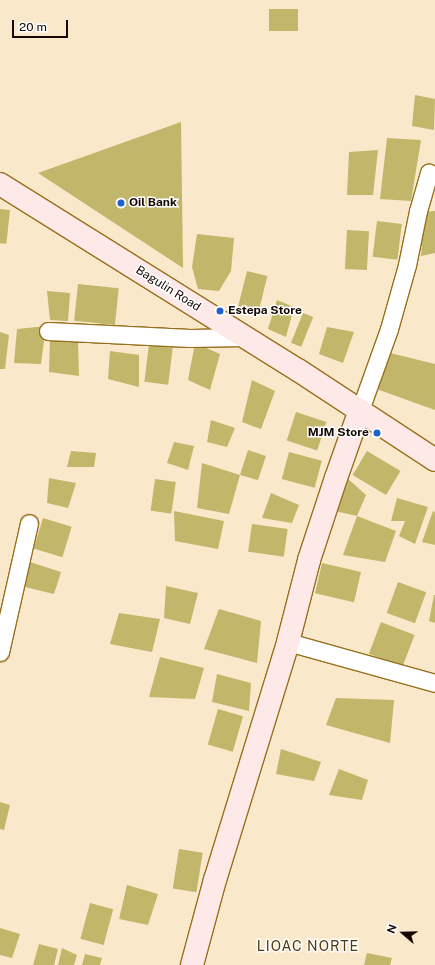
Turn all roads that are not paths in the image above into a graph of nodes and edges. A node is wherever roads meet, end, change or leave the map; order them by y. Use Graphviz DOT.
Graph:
graph roads {
  1 [pos="429,173"];
  2 [pos="0,184"];
  3 [pos="48,331"];
  4 [pos="244,337"];
  5 [pos="360,410"];
  6 [pos="435,460"];
  7 [pos="29,523"];
  8 [pos="288,642"];
  9 [pos="0,652"];
  10 [pos="435,682"];
  11 [pos="192,965"];
  1 -- 5 [label="street"];
  2 -- 4 [label="street, Bagulin Road"];
  3 -- 4 [label="street"];
  4 -- 5 [label="street, Bagulin Road"];
  5 -- 6 [label="street, Bagulin Road"];
  5 -- 8 [label="street"];
  7 -- 9 [label="street"];
  8 -- 10 [label="street"];
  8 -- 11 [label="street"];
}
